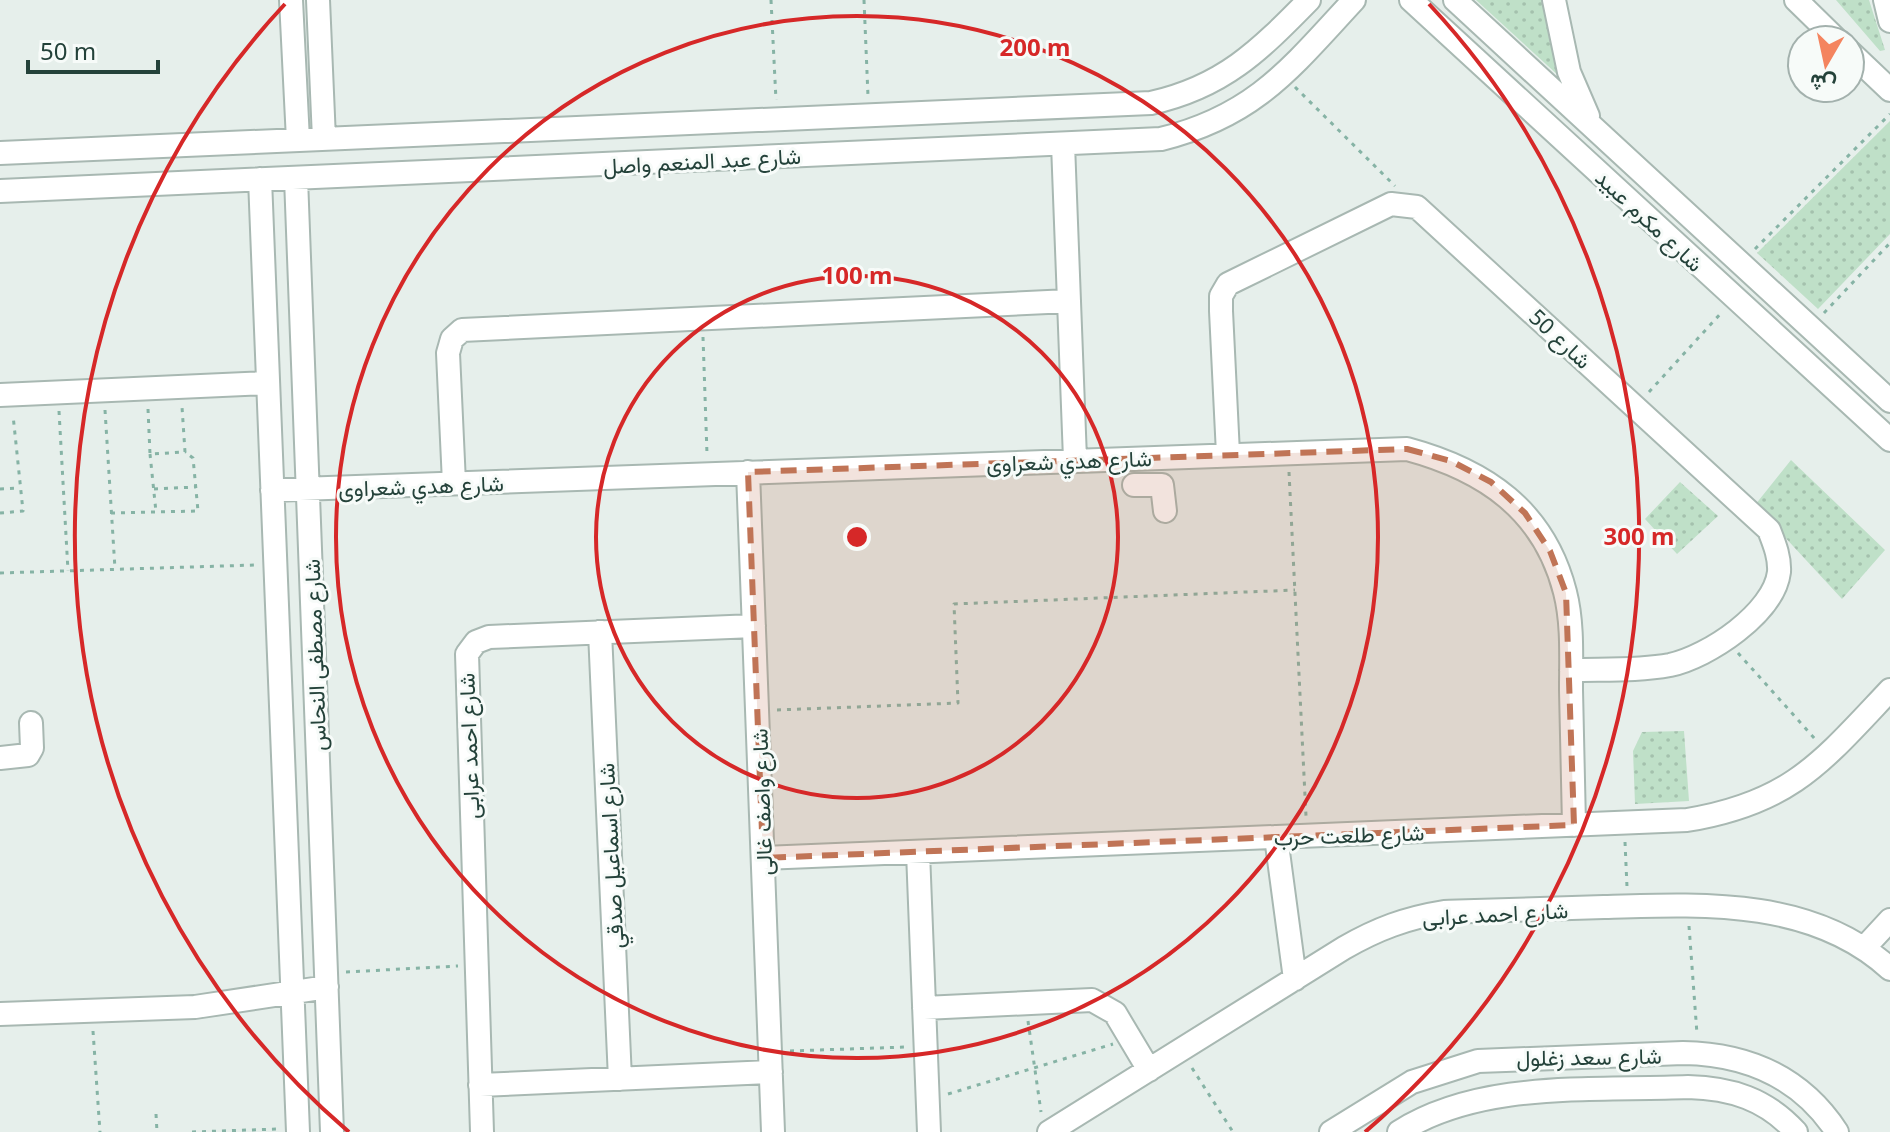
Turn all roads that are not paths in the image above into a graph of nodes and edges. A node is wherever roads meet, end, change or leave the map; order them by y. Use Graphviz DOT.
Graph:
graph roads {
  1 [pos="291,0"];
  2 [pos="318,0"];
  3 [pos="1309,0"];
  4 [pos="1354,0"];
  5 [pos="1411,0"];
  6 [pos="1455,0"];
  7 [pos="1554,0"];
  8 [pos="1796,0"];
  9 [pos="1885,0"];
  10 [pos="1890,21"];
  11 [pos="1821,24"];
  12 [pos="1866,67"];
  13 [pos="1890,90"];
  14 [pos="822,118"];
  15 [pos="1591,125"];
  16 [pos="371,137"];
  17 [pos="324,139"];
  18 [pos="298,140"];
  19 [pos="205,144"];
  20 [pos="1063,144"];
  21 [pos="0,153"];
  22 [pos="822,154"];
  23 [pos="371,174"];
  24 [pos="296,178"];
  25 [pos="260,179"];
  26 [pos="206,182"];
  27 [pos="0,191"];
  28 [pos="1069,301"];
  29 [pos="268,383"];
  30 [pos="5,395"];
  31 [pos="1890,401"];
  32 [pos="1890,440"];
  33 [pos="1228,454"];
  34 [pos="1149,457"];
  35 [pos="1075,459"];
  36 [pos="748,472"];
  37 [pos="454,483"];
  38 [pos="308,489"];
  39 [pos="272,490"];
  40 [pos="1165,511"];
  41 [pos="754,626"];
  42 [pos="600,632"];
  43 [pos="1571,670"];
  44 [pos="1890,690"];
  45 [pos="31,723"];
  46 [pos="0,758"];
  47 [pos="1574,825"];
  48 [pos="1276,837"];
  49 [pos="918,852"];
  50 [pos="763,858"];
  51 [pos="1890,920"];
  52 [pos="1865,947"];
  53 [pos="1890,969"];
  54 [pos="1295,979"];
  55 [pos="326,980"];
  56 [pos="292,991"];
  57 [pos="924,1008"];
  58 [pos="0,1014"];
  59 [pos="771,1062"];
  60 [pos="1149,1070"];
  61 [pos="620,1079"];
  62 [pos="480,1085"];
  63 [pos="1046,1126"];
  64 [pos="298,1130"];
  65 [pos="1333,1131"];
  66 [pos="332,1132"];
  67 [pos="482,1132"];
  68 [pos="773,1132"];
  69 [pos="929,1132"];
  70 [pos="1399,1132"];
  71 [pos="1796,1132"];
  72 [pos="1837,1132"];
  1 -- 18 [label="street"];
  2 -- 17 [label="street"];
  3 -- 14 [label="street, شارع عبد المنعم واصل"];
  4 -- 20 [label="street, شارع عبد المنعم واصل"];
  5 -- 32 [label="street, شارع مكرم عبيد"];
  6 -- 15 [label="street, شارع مكرم عبيد"];
  7 -- 15 [label="street"];
  8 -- 11 [label="street"];
  9 -- 10 [label="street"];
  12 -- 13 [label="street"];
  14 -- 16 [label="street, شارع عبد المنعم واصل"];
  14 -- 22 [label="street"];
  15 -- 31 [label="street, شارع مكرم عبيد"];
  16 -- 17 [label="street, شارع عبد المنعم واصل"];
  16 -- 23 [label="street"];
  17 -- 18 [label="street, شارع عبد المنعم واصل"];
  18 -- 19 [label="street, شارع عبد المنعم واصل"];
  19 -- 21 [label="street, شارع عبد المنعم واصل"];
  19 -- 26 [label="street"];
  20 -- 22 [label="street, شارع عبد المنعم واصل"];
  20 -- 28 [label="street"];
  22 -- 23 [label="street, شارع عبد المنعم واصل"];
  23 -- 24 [label="street, شارع عبد المنعم واصل"];
  24 -- 25 [label="street, شارع عبد المنعم واصل"];
  24 -- 38 [label="street, شارع مصطفى النحاس"];
  25 -- 26 [label="street, شارع عبد المنعم واصل"];
  25 -- 29 [label="street, شارع مصطفى النحاس"];
  26 -- 27 [label="street, شارع عبد المنعم واصل"];
  28 -- 35 [label="street"];
  28 -- 37 [label="street"];
  29 -- 30 [label="street"];
  29 -- 39 [label="street, شارع مصطفى النحاس"];
  33 -- 34 [label="street, شارع هدي شعراوى"];
  33 -- 43 [label="street, شارع هدي شعراوى"];
  33 -- 43 [label="street, شارع 50"];
  34 -- 35 [label="street, شارع هدي شعراوى"];
  34 -- 40 [label="street"];
  35 -- 36 [label="street, شارع هدي شعراوى"];
  36 -- 37 [label="street, شارع هدي شعراوى"];
  36 -- 41 [label="street, شارع واصف غالى"];
  37 -- 38 [label="street, شارع هدي شعراوى"];
  38 -- 39 [label="street, شارع هدي شعراوى"];
  38 -- 55 [label="street, شارع مصطفى النحاس"];
  39 -- 56 [label="street, شارع مصطفى النحاس"];
  41 -- 42 [label="street, شارع احمد عرابى"];
  41 -- 50 [label="street, شارع واصف غالى"];
  42 -- 61 [label="street, شارع اسماعيل صدقي"];
  42 -- 62 [label="street, شارع احمد عرابى"];
  43 -- 47 [label="street, شارع هدي شعراوى"];
  44 -- 47 [label="street, شارع طلعت حرب"];
  45 -- 46 [label="street"];
  47 -- 48 [label="street, شارع طلعت حرب"];
  48 -- 49 [label="street, شارع طلعت حرب"];
  48 -- 54 [label="street"];
  49 -- 50 [label="street, شارع طلعت حرب"];
  49 -- 57 [label="street"];
  50 -- 59 [label="street, شارع واصف غالى"];
  51 -- 52 [label="street"];
  52 -- 53 [label="street, شارع احمد عرابى"];
  52 -- 54 [label="street, شارع احمد عرابى"];
  54 -- 60 [label="street, شارع احمد عرابى"];
  55 -- 56 [label="street"];
  55 -- 66 [label="street, شارع مصطفى النحاس"];
  56 -- 58 [label="street"];
  56 -- 64 [label="street, شارع مصطفى النحاس"];
  57 -- 60 [label="street"];
  57 -- 69 [label="street"];
  59 -- 61 [label="street"];
  59 -- 68 [label="street, شارع واصف غالى"];
  60 -- 63 [label="street, شارع احمد عرابى"];
  61 -- 62 [label="street"];
  62 -- 67 [label="street, شارع احمد عرابى"];
  65 -- 72 [label="street, شارع سعد زغلول"];
  70 -- 71 [label="street, شارع سعد زغلول"];
}
